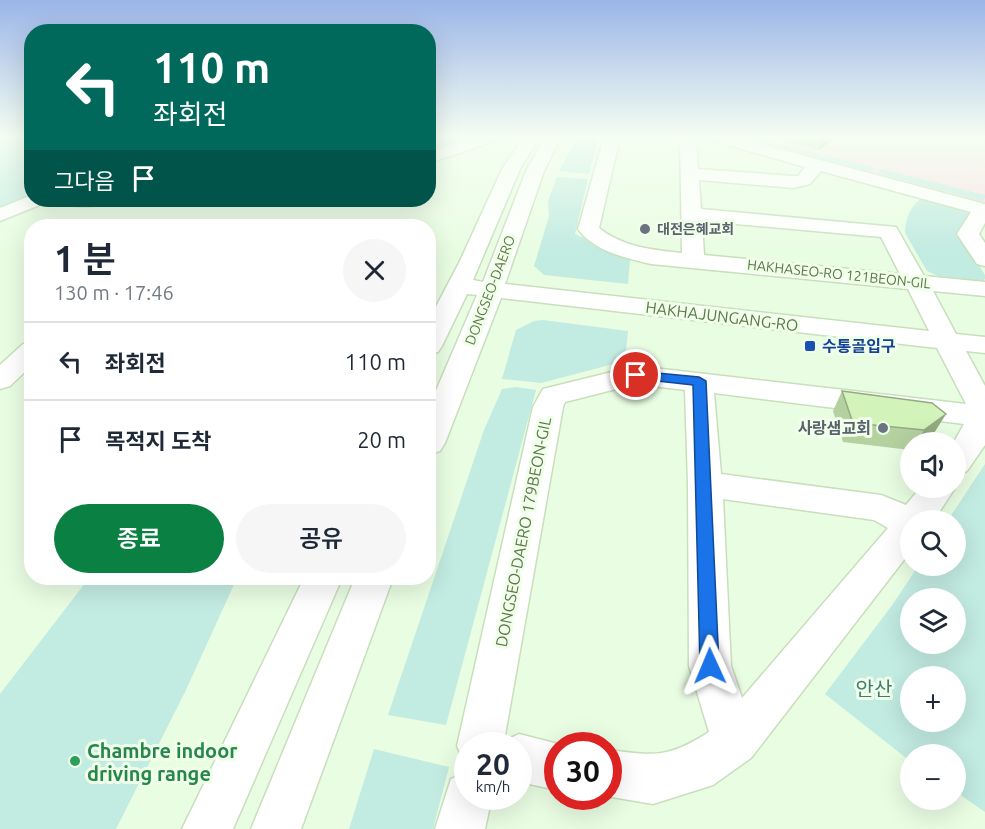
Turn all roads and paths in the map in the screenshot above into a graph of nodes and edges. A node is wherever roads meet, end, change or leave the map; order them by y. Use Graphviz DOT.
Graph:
graph roads {
  1 [pos="508,176"];
  2 [pos="533,176"];
  3 [pos="602,176"];
  4 [pos="691,176"];
  5 [pos="713,176"];
  6 [pos="808,176"];
  7 [pos="838,176"];
  8 [pos="24,204"];
  9 [pos="899,210"];
  10 [pos="984,210"];
  11 [pos="692,214"];
  12 [pos="0,215"];
  13 [pos="985,259"];
  14 [pos="693,260"];
  15 [pos="915,281"];
  16 [pos="459,286"];
  17 [pos="491,289"];
  18 [pos="985,289"];
  19 [pos="436,332"];
  20 [pos="948,341"];
  21 [pos="985,345"];
  22 [pos="24,358"];
  23 [pos="0,380"];
  24 [pos="699,381"];
  25 [pos="982,416"];
  26 [pos="436,426"];
  27 [pos="966,449"];
  28 [pos="705,484"];
  29 [pos="900,519"];
  30 [pos="900,537"];
  31 [pos="320,585"];
  32 [pos="371,585"];
  33 [pos="483,732"];
  34 [pos="735,742"];
  35 [pos="622,776"];
  36 [pos="465,810"];
  37 [pos="207,829"];
  38 [pos="276,829"];
  39 [pos="460,829"];
  1 -- 16 [label="street, DONGSEO-DAERO"];
  2 -- 17 [label="street, DONGSEO-DAERO"];
  3 -- 14 [label="street, HAKHASEO-RO 121BEON-GIL"];
  4 -- 11 [label="street"];
  5 -- 6 [label="street"];
  7 -- 9 [label="street"];
  8 -- 12 [label="street"];
  9 -- 10 [label="street"];
  9 -- 11 [label="street"];
  9 -- 15 [label="street"];
  10 -- 13 [label="street"];
  11 -- 14 [label="street"];
  14 -- 15 [label="street, HAKHASEO-RO 121BEON-GIL"];
  15 -- 18 [label="street, HAKHASEO-RO 121BEON-GIL"];
  15 -- 20 [label="street"];
  16 -- 17 [label="street, HAKHAJUNGANG-RO"];
  16 -- 19 [label="street, DONGSEO-DAERO"];
  17 -- 20 [label="street, HAKHAJUNGANG-RO"];
  17 -- 26 [label="street, DONGSEO-DAERO"];
  20 -- 21 [label="street, HAKHAJUNGANG-RO"];
  20 -- 25 [label="street"];
  22 -- 23 [label="street"];
  24 -- 25 [label="street, DONGSEO-DAERO 179BEON-GIL"];
  24 -- 28 [label="street"];
  24 -- 33 [label="street, DONGSEO-DAERO 179BEON-GIL"];
  25 -- 27 [label="street"];
  28 -- 29 [label="street"];
  28 -- 34 [label="street"];
  30 -- 34 [label="street"];
  31 -- 37 [label="street"];
  32 -- 38 [label="street"];
  34 -- 35 [label="street"];
  36 -- 39 [label="street"];
}
